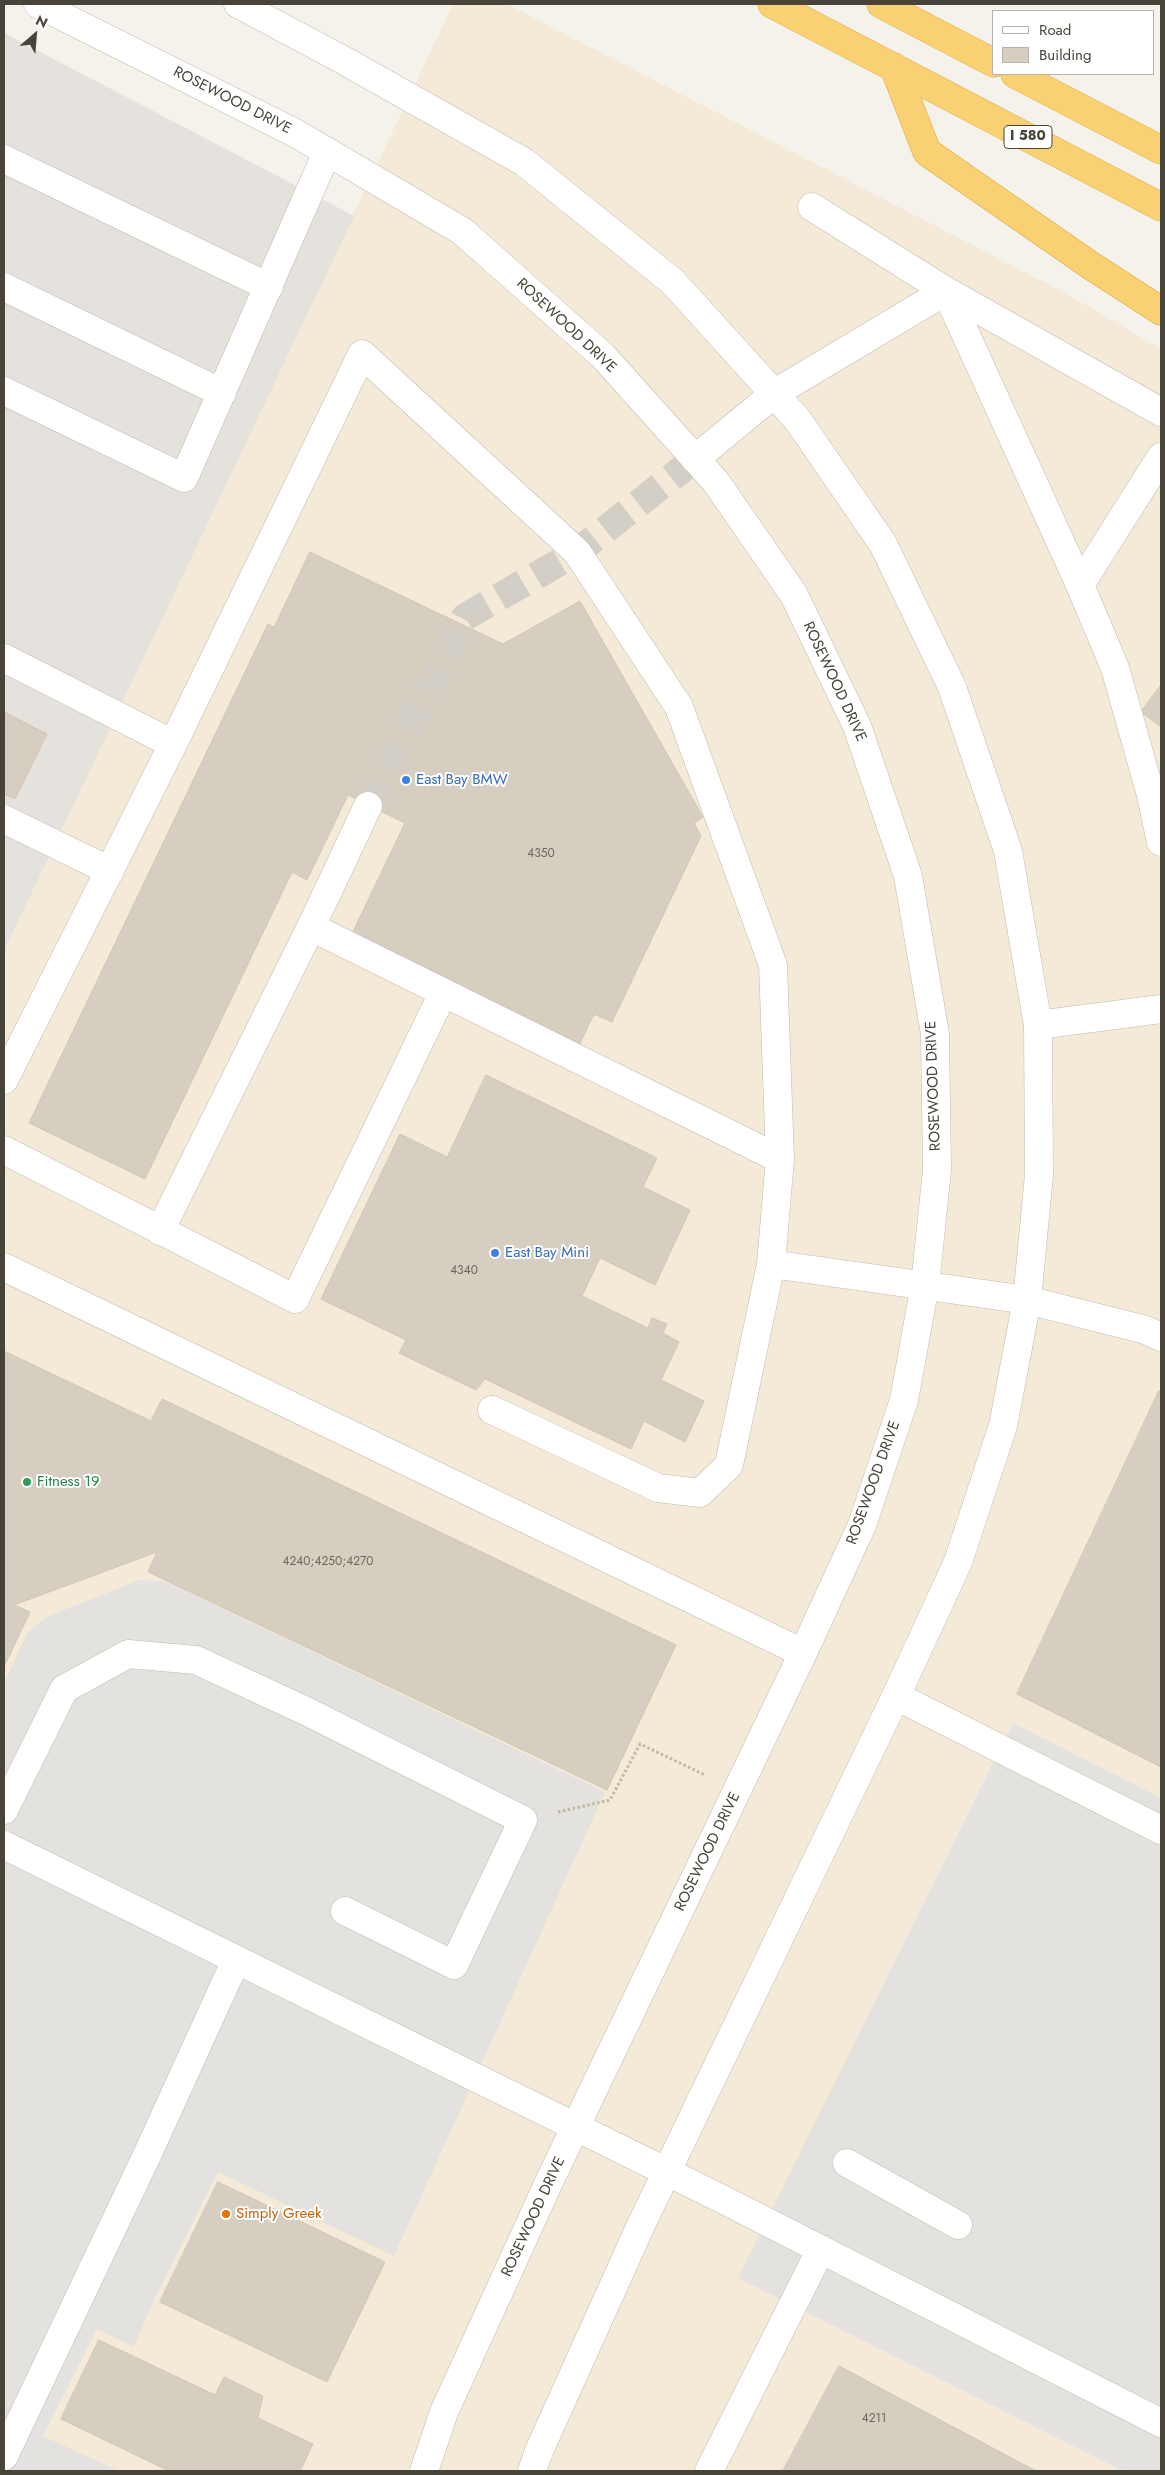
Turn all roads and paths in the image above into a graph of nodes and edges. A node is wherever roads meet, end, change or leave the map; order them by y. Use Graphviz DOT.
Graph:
graph roads {
  1 [pos="38,4"];
  2 [pos="238,4"];
  3 [pos="772,4"];
  4 [pos="881,4"];
  5 [pos="992,62"];
  6 [pos="894,66"];
  7 [pos="1016,75"];
  8 [pos="1161,150"];
  9 [pos="327,152"];
  10 [pos="4,159"];
  11 [pos="812,207"];
  12 [pos="1161,207"];
  13 [pos="4,287"];
  14 [pos="269,287"];
  15 [pos="946,291"];
  16 [pos="1161,310"];
  17 [pos="4,391"];
  18 [pos="222,393"];
  19 [pos="775,393"];
  20 [pos="1161,412"];
  21 [pos="1161,457"];
  22 [pos="695,459"];
  23 [pos="1080,585"];
  24 [pos="4,658"];
  25 [pos="173,744"];
  26 [pos="368,806"];
  27 [pos="4,819"];
  28 [pos="1161,842"];
  29 [pos="110,872"];
  30 [pos="311,927"];
  31 [pos="443,994"];
  32 [pos="1161,1009"];
  33 [pos="1038,1025"];
  34 [pos="4,1080"];
  35 [pos="4,1150"];
  36 [pos="780,1159"];
  37 [pos="160,1231"];
  38 [pos="771,1264"];
  39 [pos="4,1267"];
  40 [pos="925,1285"];
  41 [pos="1027,1300"];
  42 [pos="1161,1337"];
  43 [pos="492,1410"];
  44 [pos="803,1653"];
  45 [pos="896,1696"];
  46 [pos="737,1791"];
  47 [pos="4,1810"];
  48 [pos="523,1820"];
  49 [pos="1161,1830"];
  50 [pos="4,1845"];
  51 [pos="345,1911"];
  52 [pos="236,1960"];
  53 [pos="576,2127"];
  54 [pos="847,2163"];
  55 [pos="666,2172"];
  56 [pos="958,2225"];
  57 [pos="821,2249"];
  58 [pos="1161,2423"];
  59 [pos="4,2456"];
  60 [pos="424,2471"];
  61 [pos="532,2471"];
  62 [pos="709,2471"];
  1 -- 9 [label="street, ROSEWOOD DRIVE"];
  2 -- 19 [label="street"];
  3 -- 6 [label="highway, I 580"];
  4 -- 5 [label="highway"];
  6 -- 12 [label="highway, I 580"];
  6 -- 16 [label="highway"];
  7 -- 8 [label="highway"];
  9 -- 14 [label="street"];
  9 -- 22 [label="street, ROSEWOOD DRIVE"];
  10 -- 14 [label="street"];
  11 -- 15 [label="street"];
  13 -- 18 [label="street"];
  14 -- 18 [label="street"];
  15 -- 19 [label="street"];
  15 -- 20 [label="street"];
  15 -- 23 [label="street"];
  17 -- 18 [label="street"];
  19 -- 22 [label="street"];
  19 -- 33 [label="street"];
  21 -- 23 [label="street"];
  22 -- 40 [label="street, ROSEWOOD DRIVE"];
  23 -- 28 [label="street"];
  24 -- 25 [label="street"];
  25 -- 29 [label="street"];
  25 -- 36 [label="street"];
  26 -- 30 [label="street"];
  27 -- 29 [label="street"];
  29 -- 34 [label="street"];
  30 -- 31 [label="street"];
  30 -- 37 [label="street"];
  31 -- 36 [label="street"];
  31 -- 37 [label="street"];
  32 -- 33 [label="street"];
  33 -- 41 [label="street"];
  35 -- 37 [label="street"];
  36 -- 38 [label="street"];
  38 -- 40 [label="street"];
  38 -- 43 [label="street"];
  39 -- 44 [label="street"];
  40 -- 41 [label="street"];
  40 -- 44 [label="street, ROSEWOOD DRIVE"];
  41 -- 42 [label="street"];
  41 -- 45 [label="street"];
  44 -- 46 [label="street, ROSEWOOD DRIVE"];
  45 -- 49 [label="street"];
  45 -- 55 [label="street"];
  46 -- 48 [label="path"];
  46 -- 53 [label="street, ROSEWOOD DRIVE"];
  47 -- 48 [label="street"];
  48 -- 51 [label="street"];
  50 -- 52 [label="street"];
  52 -- 53 [label="street"];
  52 -- 59 [label="street"];
  53 -- 55 [label="street"];
  53 -- 60 [label="street, ROSEWOOD DRIVE"];
  54 -- 56 [label="street"];
  55 -- 57 [label="street"];
  55 -- 61 [label="street"];
  57 -- 58 [label="street"];
  57 -- 62 [label="street"];
}
